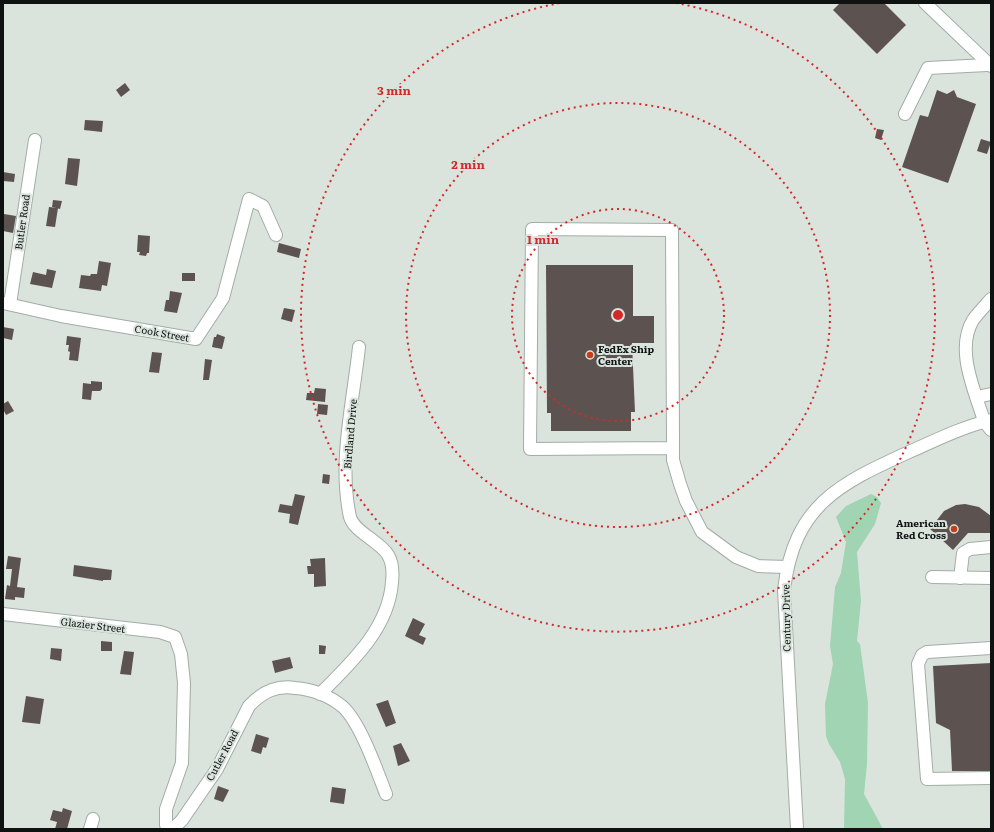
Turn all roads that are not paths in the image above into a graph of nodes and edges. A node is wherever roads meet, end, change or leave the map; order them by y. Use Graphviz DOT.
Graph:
graph roads {
  1 [pos="925,3"];
  2 [pos="990,64"];
  3 [pos="905,114"];
  4 [pos="35,140"];
  5 [pos="276,235"];
  6 [pos="991,299"];
  7 [pos="6,304"];
  8 [pos="359,347"];
  9 [pos="991,394"];
  10 [pos="977,397"];
  11 [pos="989,424"];
  12 [pos="673,448"];
  13 [pos="991,547"];
  14 [pos="787,567"];
  15 [pos="932,577"];
  16 [pos="960,578"];
  17 [pos="991,578"];
  18 [pos="3,614"];
  19 [pos="177,643"];
  20 [pos="991,648"];
  21 [pos="320,694"];
  22 [pos="991,778"];
  23 [pos="386,794"];
  24 [pos="797,829"];
  1 -- 2 [label="street"];
  2 -- 3 [label="street"];
  4 -- 7 [label="street, Butler Road"];
  5 -- 7 [label="street, Cook Street"];
  6 -- 10 [label="street"];
  8 -- 21 [label="street, Birdland Drive"];
  9 -- 10 [label="street"];
  10 -- 11 [label="street"];
  11 -- 14 [label="street, Century Drive"];
  12 -- 12 [label="street"];
  12 -- 14 [label="street"];
  13 -- 16 [label="street"];
  14 -- 24 [label="street, Century Drive"];
  15 -- 16 [label="street"];
  16 -- 17 [label="street"];
  18 -- 19 [label="street, Glazier Street"];
  19 -- 21 [label="street, Cutler Road"];
  20 -- 22 [label="street"];
  21 -- 23 [label="street, Cutler Road"];
}
